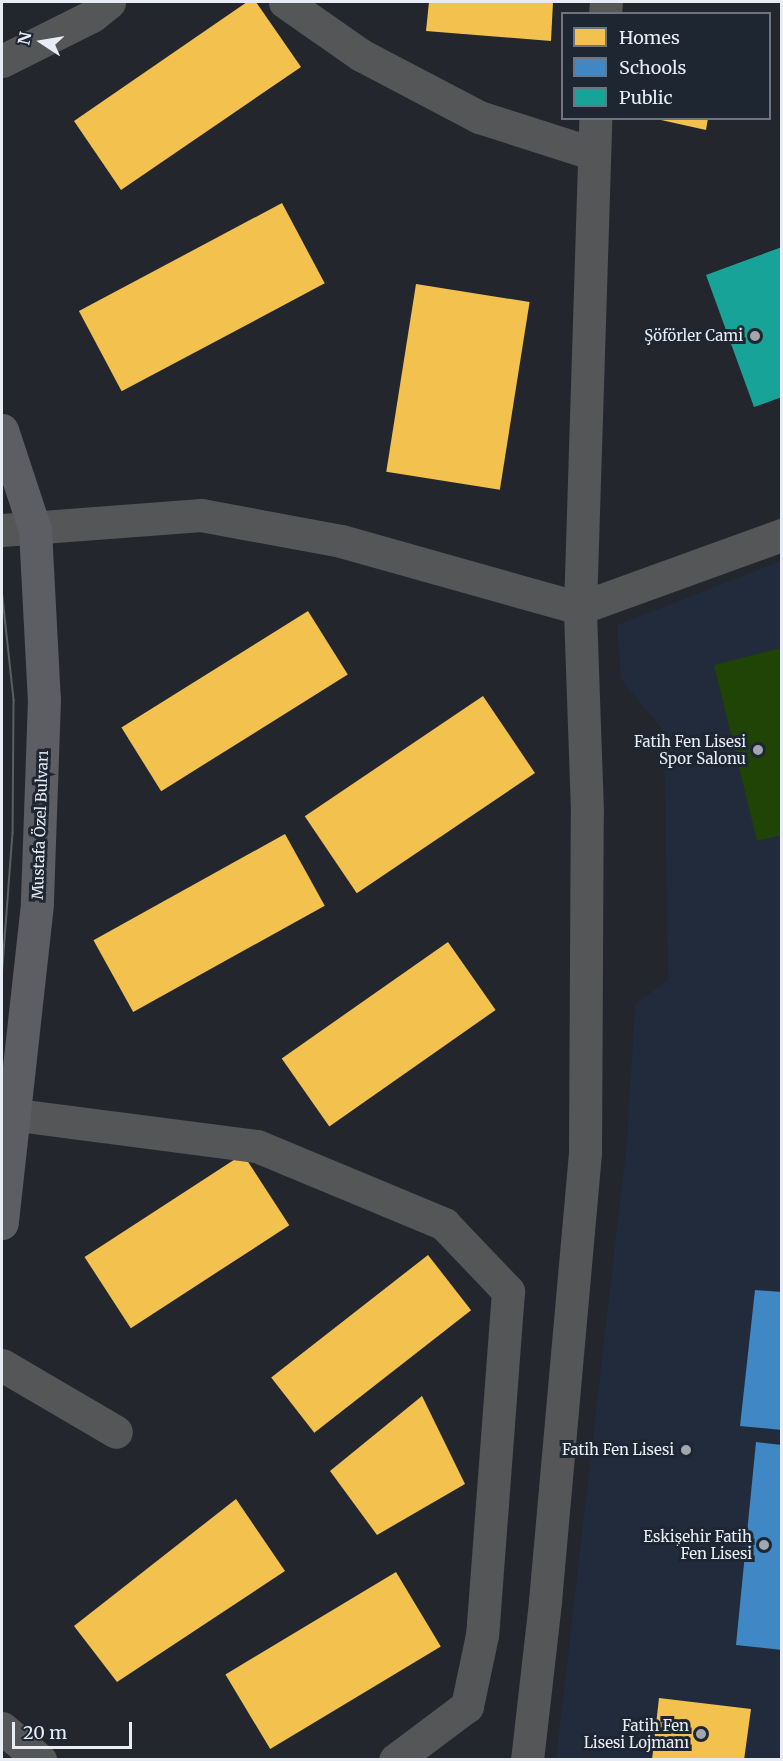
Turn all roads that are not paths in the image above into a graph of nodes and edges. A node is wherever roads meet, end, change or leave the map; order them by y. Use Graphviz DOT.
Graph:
graph roads {
  1 [pos="109,2"];
  2 [pos="285,2"];
  3 [pos="2,61"];
  4 [pos="595,120"];
  5 [pos="592,153"];
  6 [pos="2,430"];
  7 [pos="2,530"];
  8 [pos="35,530"];
  9 [pos="782,535"];
  10 [pos="580,608"];
  11 [pos="8,1113"];
  12 [pos="2,1223"];
  13 [pos="2,1365"];
  14 [pos="116,1432"];
  15 [pos="2,1728"];
  16 [pos="40,1760"];
  17 [pos="395,1760"];
  18 [pos="527,1760"];
  1 -- 3 [label="street"];
  2 -- 5 [label="street"];
  4 -- 5 [label="street"];
  5 -- 10 [label="street"];
  6 -- 8 [label="main road, Mustafa Özel Bulvarı"];
  7 -- 8 [label="street"];
  8 -- 10 [label="street"];
  8 -- 11 [label="main road, Mustafa Özel Bulvarı"];
  9 -- 10 [label="street"];
  10 -- 18 [label="street"];
  11 -- 12 [label="main road, Mustafa Özel Bulvarı"];
  11 -- 17 [label="street"];
  13 -- 14 [label="street"];
  15 -- 16 [label="street"];
}
